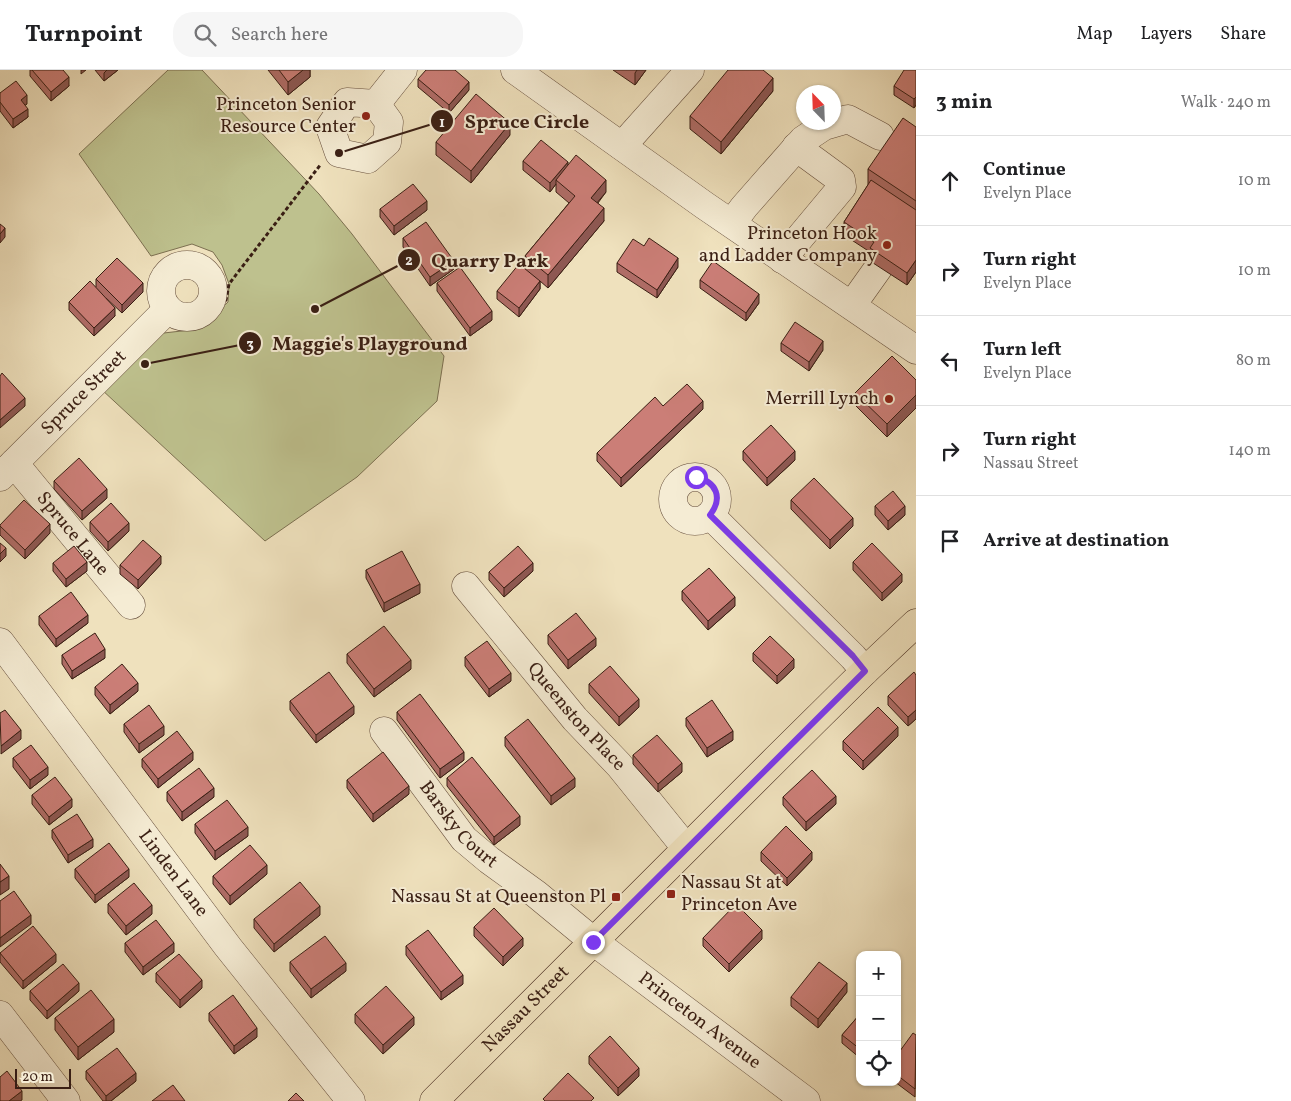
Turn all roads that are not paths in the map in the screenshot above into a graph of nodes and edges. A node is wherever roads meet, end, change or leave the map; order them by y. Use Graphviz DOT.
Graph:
graph roads {
  1 [pos="403,70"];
  2 [pos="515,70"];
  3 [pos="690,70"];
  4 [pos="376,104"];
  5 [pos="880,136"];
  6 [pos="622,146"];
  7 [pos="796,147"];
  8 [pos="732,223"];
  9 [pos="782,259"];
  10 [pos="879,267"];
  11 [pos="852,305"];
  12 [pos="168,309"];
  13 [pos="913,342"];
  14 [pos="7,470"];
  15 [pos="710,515"];
  16 [pos="466,586"];
  17 [pos="131,605"];
  18 [pos="916,623"];
  19 [pos="0,642"];
  20 [pos="865,671"];
  21 [pos="384,731"];
  22 [pos="686,848"];
  23 [pos="593,942"];
  24 [pos="0,1015"];
  25 [pos="66,1101"];
  26 [pos="351,1101"];
  27 [pos="434,1101"];
  28 [pos="806,1101"];
  1 -- 4 [label="street"];
  2 -- 6 [label="street"];
  3 -- 6 [label="street"];
  4 -- 4 [label="street"];
  5 -- 7 [label="street"];
  6 -- 8 [label="street"];
  7 -- 8 [label="street"];
  7 -- 9 [label="street"];
  8 -- 9 [label="street"];
  9 -- 11 [label="street"];
  10 -- 11 [label="street"];
  11 -- 13 [label="street"];
  12 -- 14 [label="street, Spruce Street"];
  14 -- 17 [label="street, Spruce Lane"];
  15 -- 20 [label="street"];
  16 -- 22 [label="street, Queenston Place"];
  18 -- 20 [label="main road, Nassau Street"];
  19 -- 26 [label="street, Linden Lane"];
  20 -- 22 [label="main road, Nassau Street"];
  21 -- 23 [label="street, Barsky Court"];
  22 -- 23 [label="main road, Nassau Street"];
  23 -- 27 [label="main road, Nassau Street"];
  23 -- 28 [label="street, Princeton Avenue"];
  24 -- 25 [label="street"];
}
